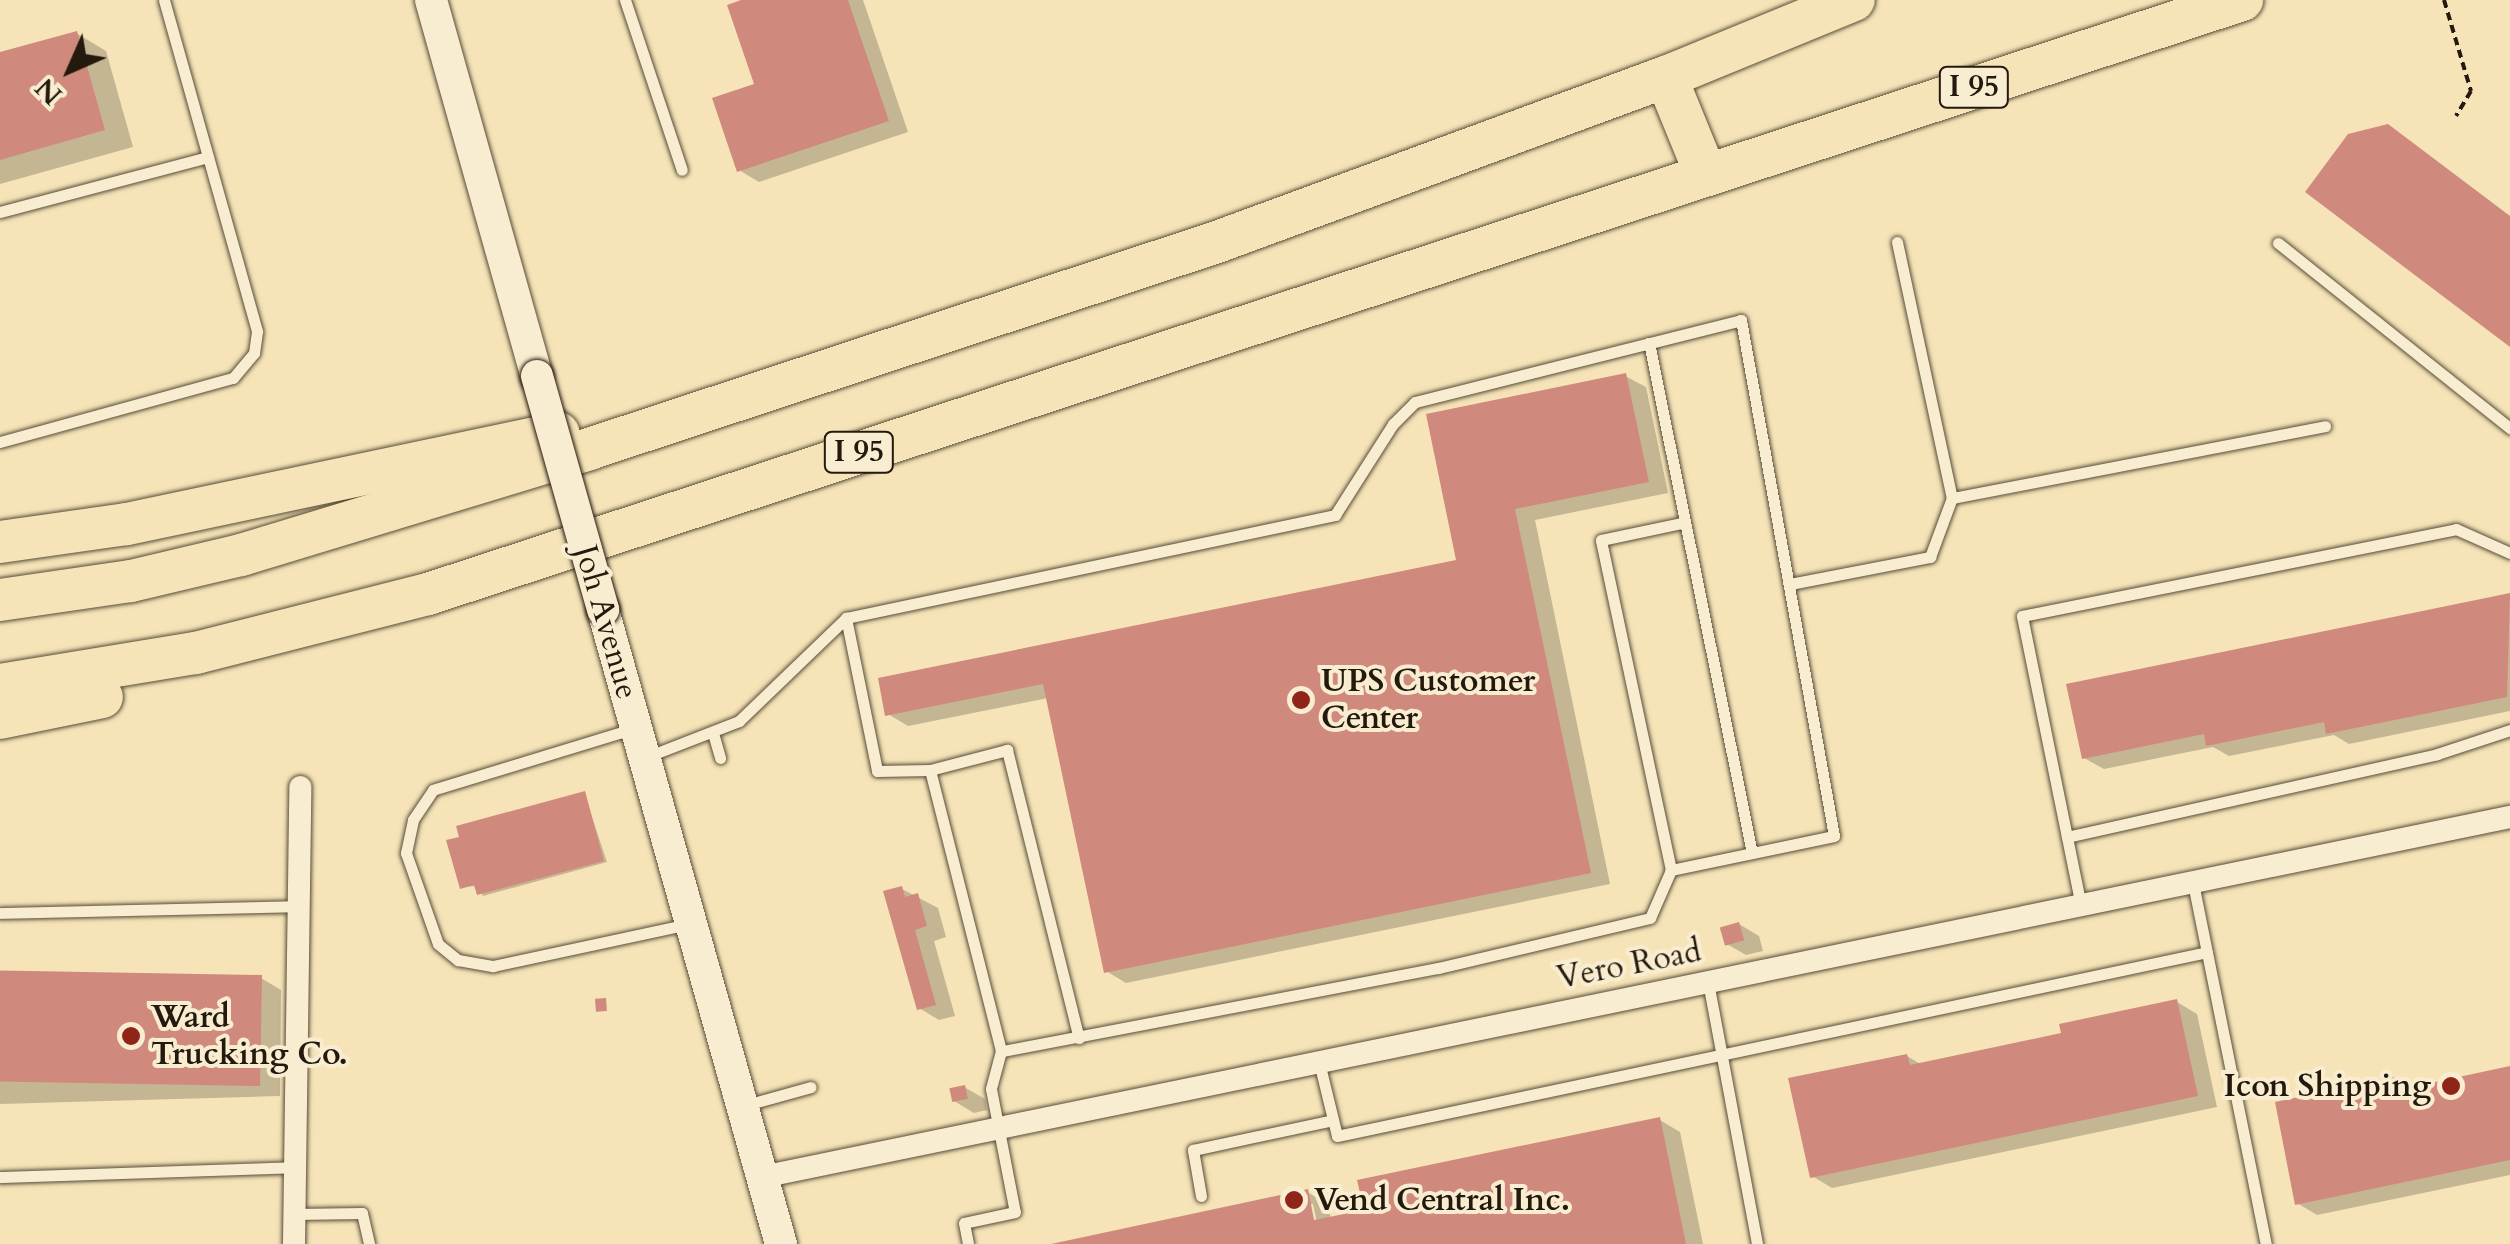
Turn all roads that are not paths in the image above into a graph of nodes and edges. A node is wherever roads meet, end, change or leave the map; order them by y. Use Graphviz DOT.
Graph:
graph roads {
  1 [pos="164,0"];
  2 [pos="431,0"];
  3 [pos="624,0"];
  4 [pos="1854,0"];
  5 [pos="2242,0"];
  6 [pos="1666,77"];
  7 [pos="208,157"];
  8 [pos="682,170"];
  9 [pos="1706,175"];
  10 [pos="0,212"];
  11 [pos="1897,242"];
  12 [pos="2278,243"];
  13 [pos="1648,343"];
  14 [pos="794,381"];
  15 [pos="2325,426"];
  16 [pos="2510,428"];
  17 [pos="0,442"];
  18 [pos="1952,498"];
  19 [pos="654,521"];
  20 [pos="1682,523"];
  21 [pos="0,542"];
  22 [pos="2510,553"];
  23 [pos="1790,584"];
  24 [pos="0,600"];
  25 [pos="846,618"];
  26 [pos="0,685"];
  27 [pos="0,718"];
  28 [pos="2510,730"];
  29 [pos="713,733"];
  30 [pos="640,743"];
  31 [pos="720,758"];
  32 [pos="930,770"];
  33 [pos="300,787"];
  34 [pos="2510,818"];
  35 [pos="2067,838"];
  36 [pos="1752,853"];
  37 [pos="1670,870"];
  38 [pos="2193,883"];
  39 [pos="299,906"];
  40 [pos="2081,906"];
  41 [pos="0,913"];
  42 [pos="691,924"];
  43 [pos="2207,952"];
  44 [pos="1708,982"];
  45 [pos="1080,1038"];
  46 [pos="1001,1051"];
  47 [pos="1722,1054"];
  48 [pos="1318,1062"];
  49 [pos="810,1087"];
  50 [pos="742,1106"];
  51 [pos="1333,1120"];
  52 [pos="997,1127"];
  53 [pos="295,1167"];
  54 [pos="0,1177"];
  55 [pos="762,1177"];
  56 [pos="1201,1196"];
  57 [pos="294,1214"];
  58 [pos="294,1244"];
  59 [pos="369,1244"];
  60 [pos="780,1244"];
  61 [pos="968,1244"];
  62 [pos="1757,1244"];
  63 [pos="2266,1244"];
  1 -- 7 [label="lane"];
  2 -- 30 [label="street, Joh Avenue, bridge"];
  3 -- 8 [label="lane"];
  4 -- 6 [label="highway"];
  5 -- 9 [label="highway, I 95"];
  6 -- 9 [label="highway"];
  6 -- 14 [label="highway"];
  7 -- 10 [label="lane"];
  7 -- 17 [label="lane"];
  9 -- 19 [label="highway, I 95"];
  11 -- 18 [label="lane"];
  12 -- 16 [label="lane"];
  13 -- 20 [label="lane"];
  13 -- 23 [label="lane"];
  13 -- 25 [label="lane"];
  14 -- 21 [label="highway"];
  14 -- 24 [label="highway"];
  15 -- 18 [label="lane"];
  18 -- 23 [label="lane"];
  19 -- 26 [label="highway, I 95"];
  19 -- 27 [label="highway"];
  20 -- 36 [label="lane"];
  20 -- 37 [label="lane"];
  22 -- 35 [label="lane"];
  23 -- 36 [label="lane"];
  25 -- 29 [label="lane"];
  25 -- 32 [label="lane"];
  28 -- 35 [label="lane"];
  29 -- 30 [label="lane"];
  29 -- 31 [label="lane"];
  30 -- 42 [label="street, Joh Avenue"];
  30 -- 42 [label="lane"];
  32 -- 45 [label="lane"];
  32 -- 46 [label="lane"];
  33 -- 39 [label="street"];
  34 -- 38 [label="street, Vero Road"];
  35 -- 40 [label="lane"];
  36 -- 37 [label="lane"];
  37 -- 45 [label="lane"];
  38 -- 40 [label="street, Vero Road"];
  38 -- 43 [label="lane"];
  39 -- 41 [label="lane"];
  39 -- 53 [label="street"];
  40 -- 44 [label="street, Vero Road"];
  42 -- 50 [label="street, Joh Avenue"];
  43 -- 47 [label="lane"];
  43 -- 63 [label="lane"];
  44 -- 47 [label="lane"];
  44 -- 48 [label="street, Vero Road"];
  45 -- 46 [label="lane"];
  46 -- 52 [label="lane"];
  47 -- 51 [label="lane"];
  47 -- 62 [label="lane"];
  48 -- 51 [label="lane"];
  48 -- 52 [label="street, Vero Road"];
  49 -- 50 [label="lane"];
  50 -- 55 [label="street, Joh Avenue"];
  51 -- 56 [label="lane"];
  52 -- 55 [label="street, Vero Road"];
  52 -- 61 [label="lane"];
  53 -- 54 [label="lane"];
  53 -- 57 [label="street"];
  55 -- 60 [label="street, Joh Avenue"];
  57 -- 58 [label="street"];
  57 -- 59 [label="lane"];
}
